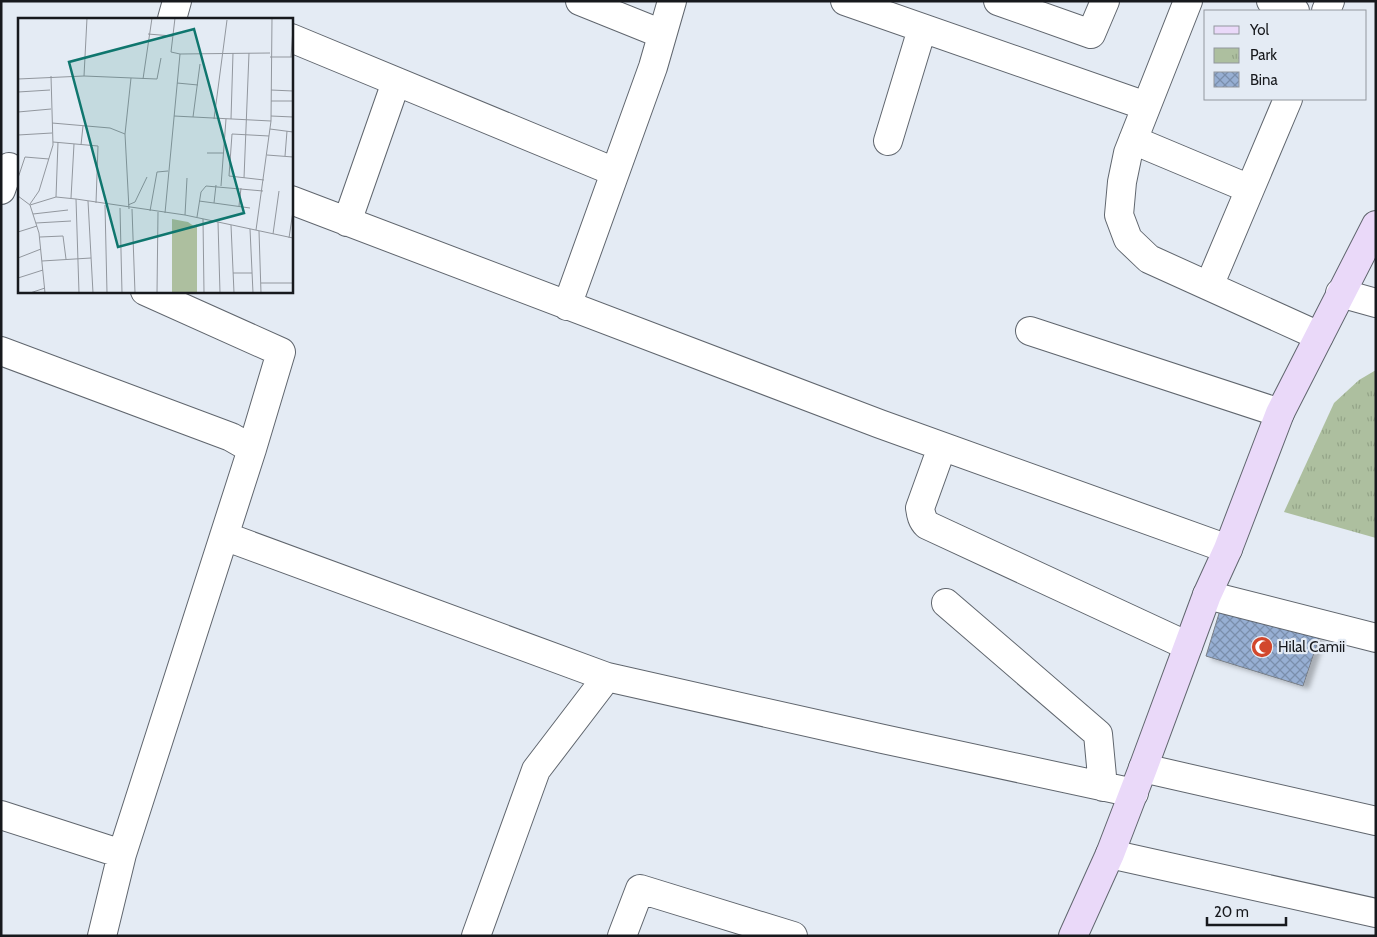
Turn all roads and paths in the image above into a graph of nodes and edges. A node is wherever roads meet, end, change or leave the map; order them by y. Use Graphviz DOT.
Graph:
graph roads {
  1 [pos="177,1"];
  2 [pos="580,1"];
  3 [pos="672,1"];
  4 [pos="846,1"];
  5 [pos="998,1"];
  6 [pos="1105,1"];
  7 [pos="1188,1"];
  8 [pos="1271,1"];
  9 [pos="1293,10"];
  10 [pos="172,18"];
  11 [pos="922,28"];
  12 [pos="662,34"];
  13 [pos="292,38"];
  14 [pos="396,82"];
  15 [pos="1288,100"];
  16 [pos="1146,106"];
  17 [pos="1133,140"];
  18 [pos="888,141"];
  19 [pos="615,172"];
  20 [pos="1250,189"];
  21 [pos="292,200"];
  22 [pos="347,222"];
  23 [pos="1376,225"];
  24 [pos="1209,286"];
  25 [pos="147,292"];
  26 [pos="1340,293"];
  27 [pos="1376,303"];
  28 [pos="568,306"];
  29 [pos="1030,331"];
  30 [pos="1319,336"];
  31 [pos="1,351"];
  32 [pos="1280,413"];
  33 [pos="942,447"];
  34 [pos="252,449"];
  35 [pos="224,536"];
  36 [pos="1228,549"];
  37 [pos="1207,595"];
  38 [pos="946,603"];
  39 [pos="1376,638"];
  40 [pos="1188,646"];
  41 [pos="607,677"];
  42 [pos="1138,781"];
  43 [pos="1103,787"];
  44 [pos="1,816"];
  45 [pos="1376,821"];
  46 [pos="122,854"];
  47 [pos="1110,854"];
  48 [pos="1376,913"];
  49 [pos="102,936"];
  50 [pos="476,936"];
  51 [pos="622,936"];
  52 [pos="793,936"];
  53 [pos="1073,936"];
  1 -- 10 [label="street"];
  2 -- 12 [label="street"];
  3 -- 12 [label="street"];
  4 -- 11 [label="street"];
  5 -- 6 [label="street"];
  7 -- 16 [label="street"];
  8 -- 9 [label="street"];
  11 -- 16 [label="street"];
  11 -- 18 [label="street"];
  12 -- 19 [label="street"];
  13 -- 14 [label="street"];
  14 -- 19 [label="street"];
  14 -- 22 [label="street"];
  15 -- 20 [label="street"];
  16 -- 17 [label="street"];
  17 -- 20 [label="street"];
  17 -- 24 [label="street"];
  19 -- 28 [label="street"];
  20 -- 24 [label="street"];
  21 -- 22 [label="street"];
  22 -- 28 [label="street"];
  23 -- 26 [label="street"];
  24 -- 30 [label="street"];
  25 -- 34 [label="street"];
  26 -- 27 [label="street"];
  26 -- 30 [label="street"];
  28 -- 33 [label="street"];
  29 -- 32 [label="street"];
  30 -- 32 [label="street"];
  31 -- 34 [label="street"];
  32 -- 36 [label="street"];
  33 -- 36 [label="street"];
  33 -- 40 [label="street"];
  34 -- 35 [label="street"];
  35 -- 41 [label="street"];
  35 -- 46 [label="street"];
  36 -- 37 [label="street"];
  37 -- 39 [label="street"];
  37 -- 40 [label="street"];
  38 -- 43 [label="street"];
  40 -- 42 [label="street"];
  41 -- 43 [label="street"];
  41 -- 50 [label="street"];
  42 -- 43 [label="street"];
  42 -- 45 [label="street"];
  42 -- 47 [label="street"];
  44 -- 46 [label="street"];
  46 -- 49 [label="street"];
  47 -- 48 [label="street"];
  47 -- 53 [label="street"];
  51 -- 52 [label="street"];
}
